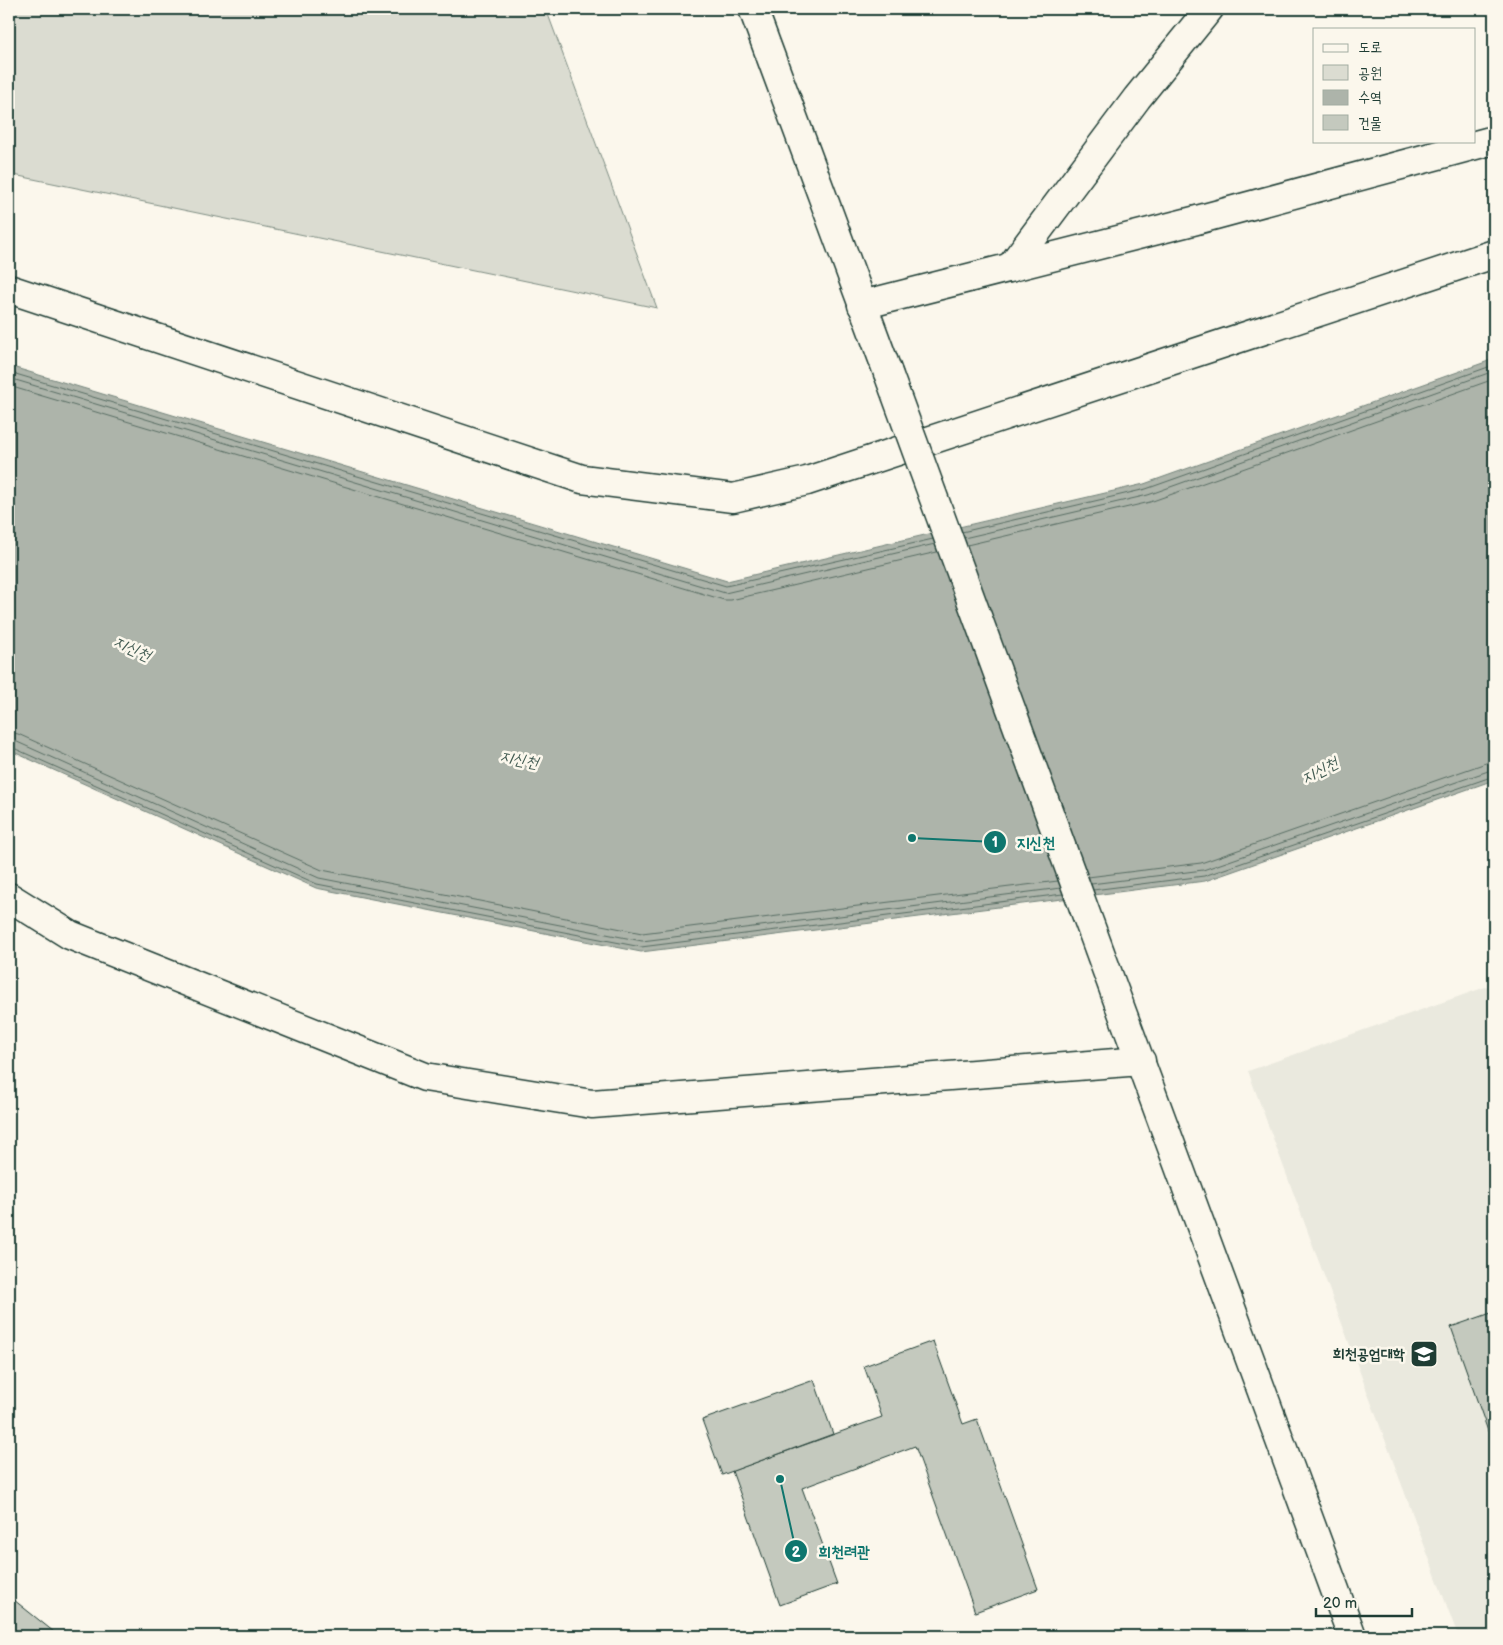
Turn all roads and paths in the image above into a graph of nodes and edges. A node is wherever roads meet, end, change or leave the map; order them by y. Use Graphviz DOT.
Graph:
graph roads {
  1 [pos="753,9"];
  2 [pos="1209,9"];
  3 [pos="1494,140"];
  4 [pos="1494,254"];
  5 [pos="1010,268"];
  6 [pos="9,289"];
  7 [pos="862,305"];
  8 [pos="9,897"];
  9 [pos="1141,1061"];
  10 [pos="1352,1636"];
  1 -- 7 [label="street"];
  2 -- 5 [label="street"];
  3 -- 5 [label="street"];
  4 -- 6 [label="street"];
  5 -- 7 [label="street"];
  7 -- 9 [label="street, bridge"];
  8 -- 9 [label="street"];
  9 -- 10 [label="street"];
}
